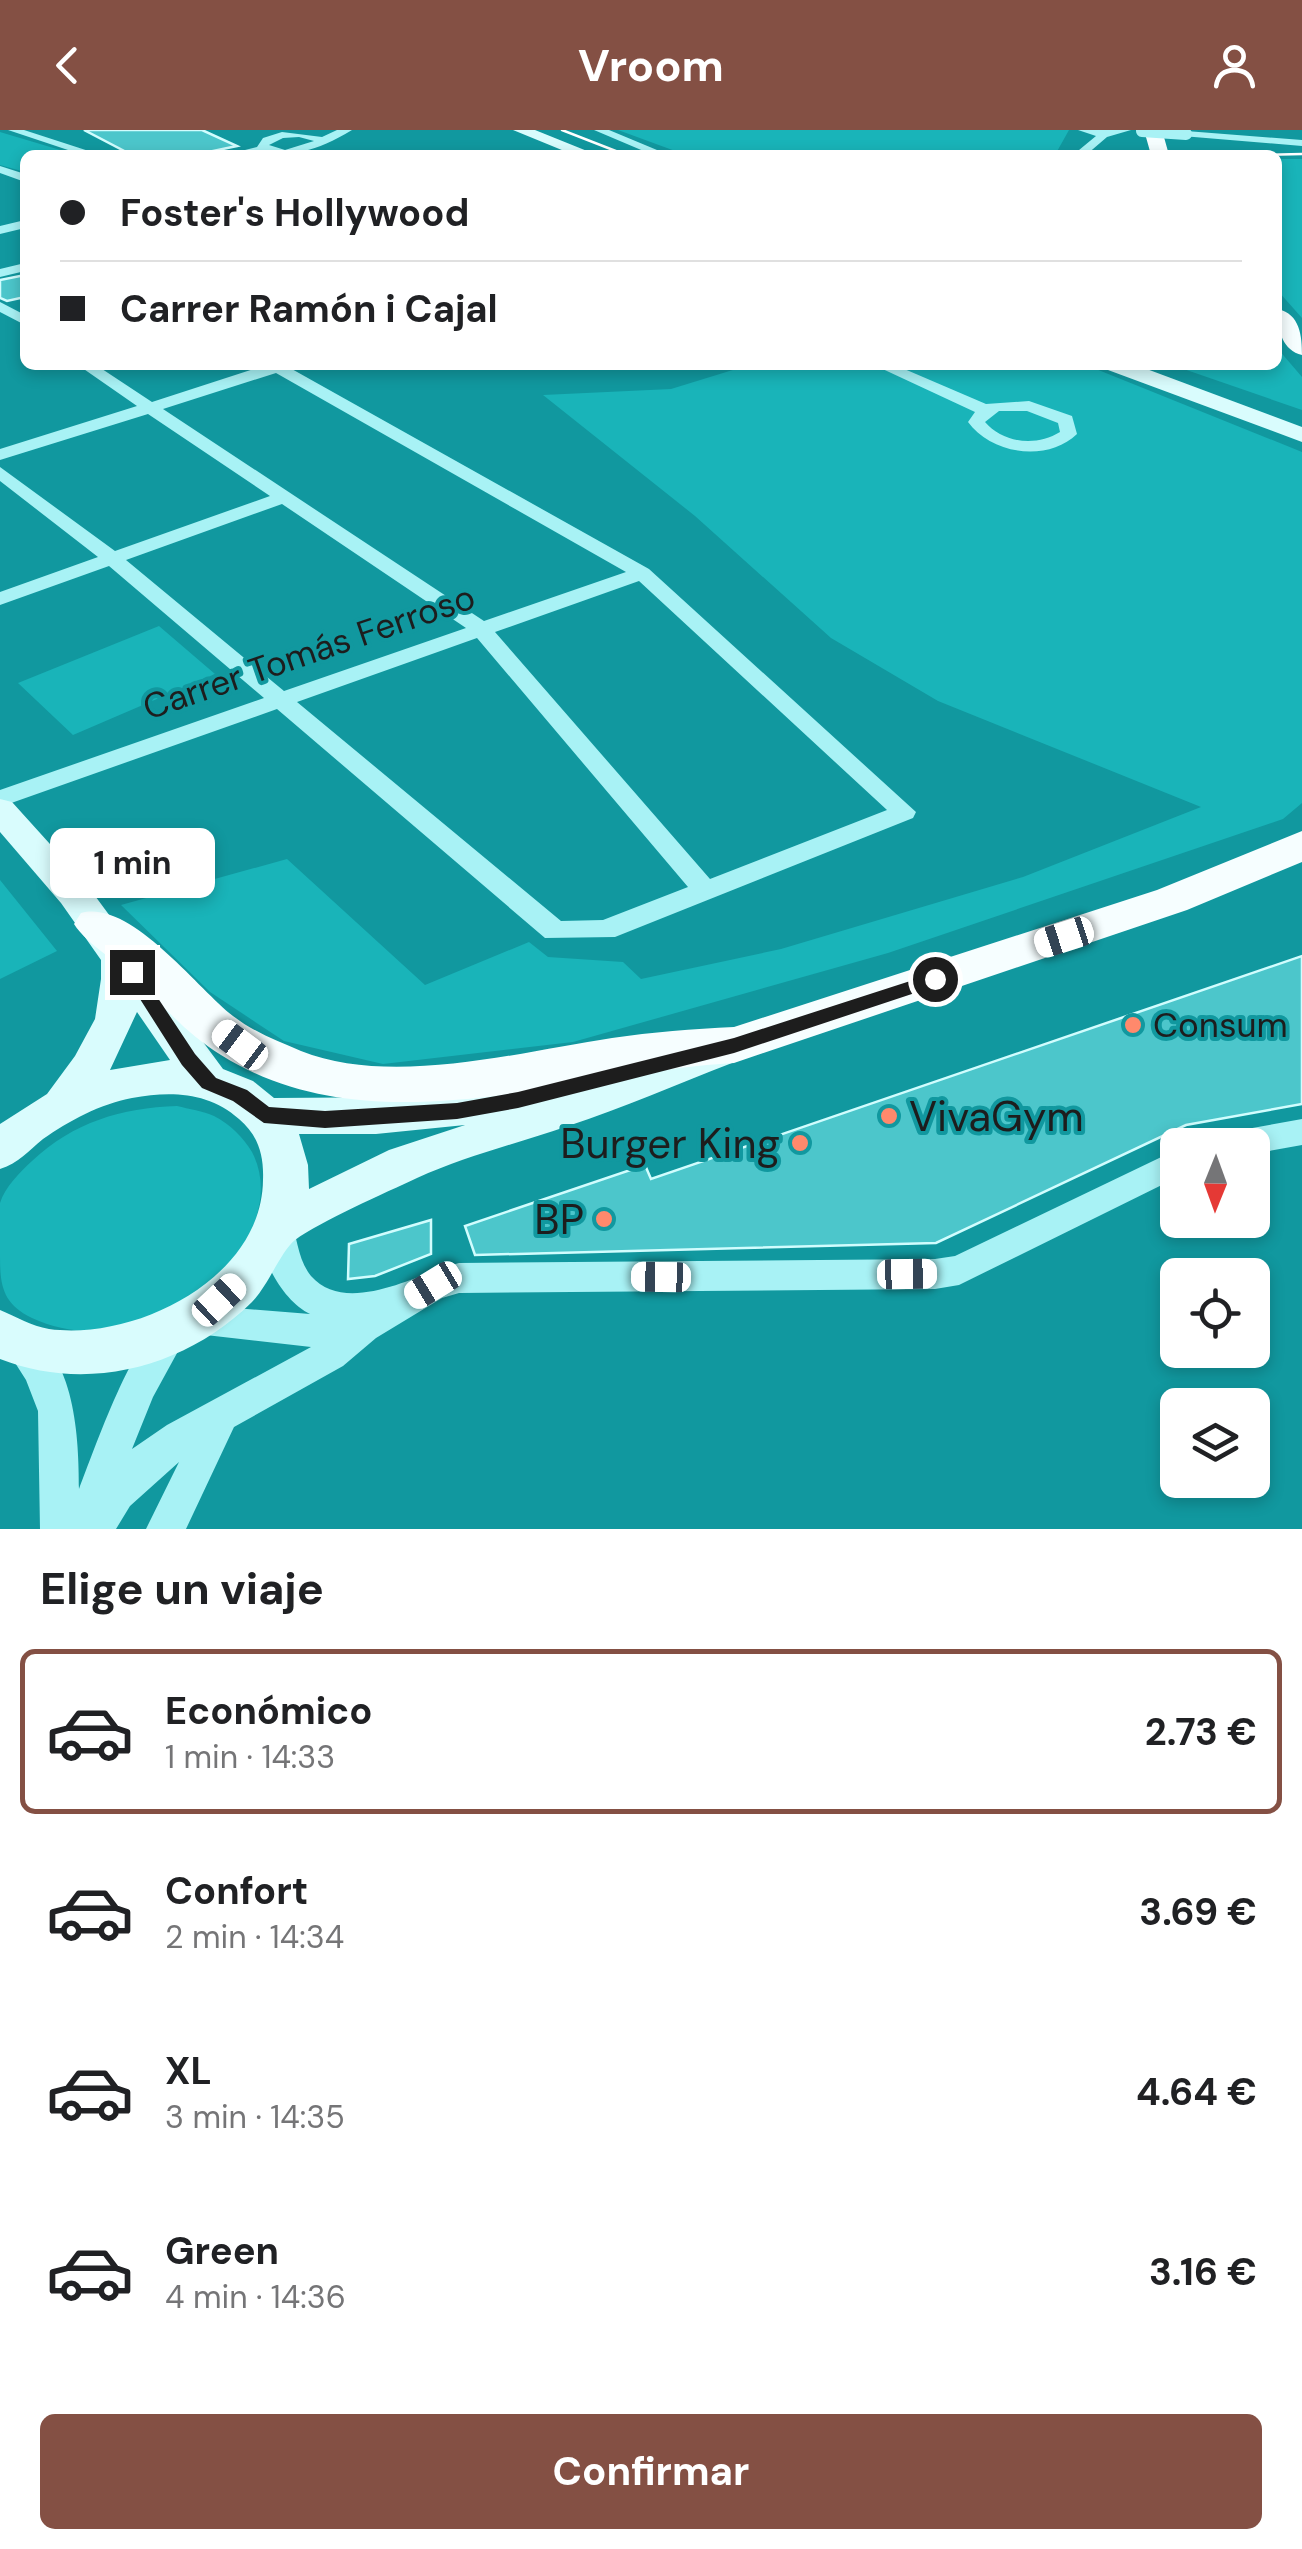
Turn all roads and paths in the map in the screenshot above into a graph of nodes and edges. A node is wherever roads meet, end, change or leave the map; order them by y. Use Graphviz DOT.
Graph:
graph roads {
  1 [pos="14,130"];
  2 [pos="70,130"];
  3 [pos="347,130"];
  4 [pos="532,130"];
  5 [pos="599,130"];
  6 [pos="1141,130"];
  7 [pos="1085,131"];
  8 [pos="1126,131"];
  9 [pos="516,133"];
  10 [pos="1103,135"];
  11 [pos="36,136"];
  12 [pos="1280,136"];
  13 [pos="324,139"];
  14 [pos="263,140"];
  15 [pos="1302,143"];
  16 [pos="80,150"];
  17 [pos="242,150"];
  18 [pos="286,150"];
  19 [pos="296,150"];
  20 [pos="565,150"];
  21 [pos="569,150"];
  22 [pos="651,150"];
  23 [pos="1085,150"];
  24 [pos="1282,320"];
  25 [pos="1302,348"];
  26 [pos="93,370"];
  27 [pos="266,370"];
  28 [pos="285,370"];
  29 [pos="894,370"];
  30 [pos="1129,370"];
  31 [pos="1165,370"];
  32 [pos="148,409"];
  33 [pos="986,410"];
  34 [pos="1302,417"];
  35 [pos="1302,435"];
  36 [pos="0,455"];
  37 [pos="0,472"];
  38 [pos="284,497"];
  39 [pos="111,558"];
  40 [pos="642,573"];
  41 [pos="0,600"];
  42 [pos="480,628"];
  43 [pos="279,698"];
  44 [pos="0,799"];
  45 [pos="0,810"];
  46 [pos="1302,844"];
  47 [pos="705,890"];
  48 [pos="108,940"];
  49 [pos="734,1045"];
  50 [pos="209,1083"];
  51 [pos="64,1103"];
  52 [pos="264,1115"];
  53 [pos="1302,1132"];
  54 [pos="1270,1138"];
  55 [pos="4,1144"];
  56 [pos="1160,1171"];
  57 [pos="278,1227"];
  58 [pos="413,1297"];
  59 [pos="181,1326"];
  60 [pos="366,1326"];
  61 [pos="12,1340"];
  62 [pos="221,1415"];
  63 [pos="60,1529"];
  64 [pos="82,1529"];
  65 [pos="94,1529"];
  66 [pos="166,1529"];
  1 -- 11 [label="street"];
  2 -- 11 [label="street"];
  3 -- 13 [label="street"];
  4 -- 21 [label="main road"];
  5 -- 22 [label="street"];
  6 -- 8 [label="street"];
  6 -- 12 [label="street, bridge"];
  7 -- 10 [label="street"];
  8 -- 10 [label="street"];
  9 -- 20 [label="main road"];
  10 -- 23 [label="street"];
  11 -- 16 [label="street"];
  12 -- 15 [label="street"];
  13 -- 14 [label="street"];
  13 -- 19 [label="street"];
  14 -- 17 [label="street"];
  14 -- 18 [label="street"];
  24 -- 25 [label="main road"];
  26 -- 32 [label="street"];
  27 -- 32 [label="street"];
  28 -- 40 [label="street"];
  29 -- 33 [label="street"];
  30 -- 35 [label="main road"];
  31 -- 34 [label="main road"];
  32 -- 36 [label="street"];
  32 -- 38 [label="street"];
  33 -- 33 [label="street"];
  37 -- 39 [label="street"];
  38 -- 39 [label="street"];
  38 -- 42 [label="street"];
  39 -- 41 [label="street"];
  39 -- 43 [label="street"];
  40 -- 42 [label="street, Carrer Tomás Ferroso"];
  40 -- 47 [label="street"];
  42 -- 43 [label="street, Carrer Tomás Ferroso"];
  42 -- 47 [label="street"];
  43 -- 44 [label="street, Carrer Tomás Ferroso"];
  43 -- 47 [label="street"];
  45 -- 48 [label="main road"];
  46 -- 49 [label="main road"];
  48 -- 49 [label="main road"];
  48 -- 50 [label="main road"];
  48 -- 51 [label="main road"];
  49 -- 52 [label="main road"];
  49 -- 57 [label="main road"];
  50 -- 51 [label="main road"];
  50 -- 52 [label="main road"];
  51 -- 55 [label="main road"];
  52 -- 57 [label="main road"];
  53 -- 54 [label="street"];
  56 -- 58 [label="street"];
  57 -- 58 [label="street"];
  57 -- 59 [label="main road"];
  58 -- 60 [label="street"];
  59 -- 60 [label="street"];
  59 -- 61 [label="main road"];
  59 -- 64 [label="street"];
  60 -- 62 [label="street"];
  61 -- 63 [label="street"];
  62 -- 65 [label="street"];
  62 -- 66 [label="street"];
}
